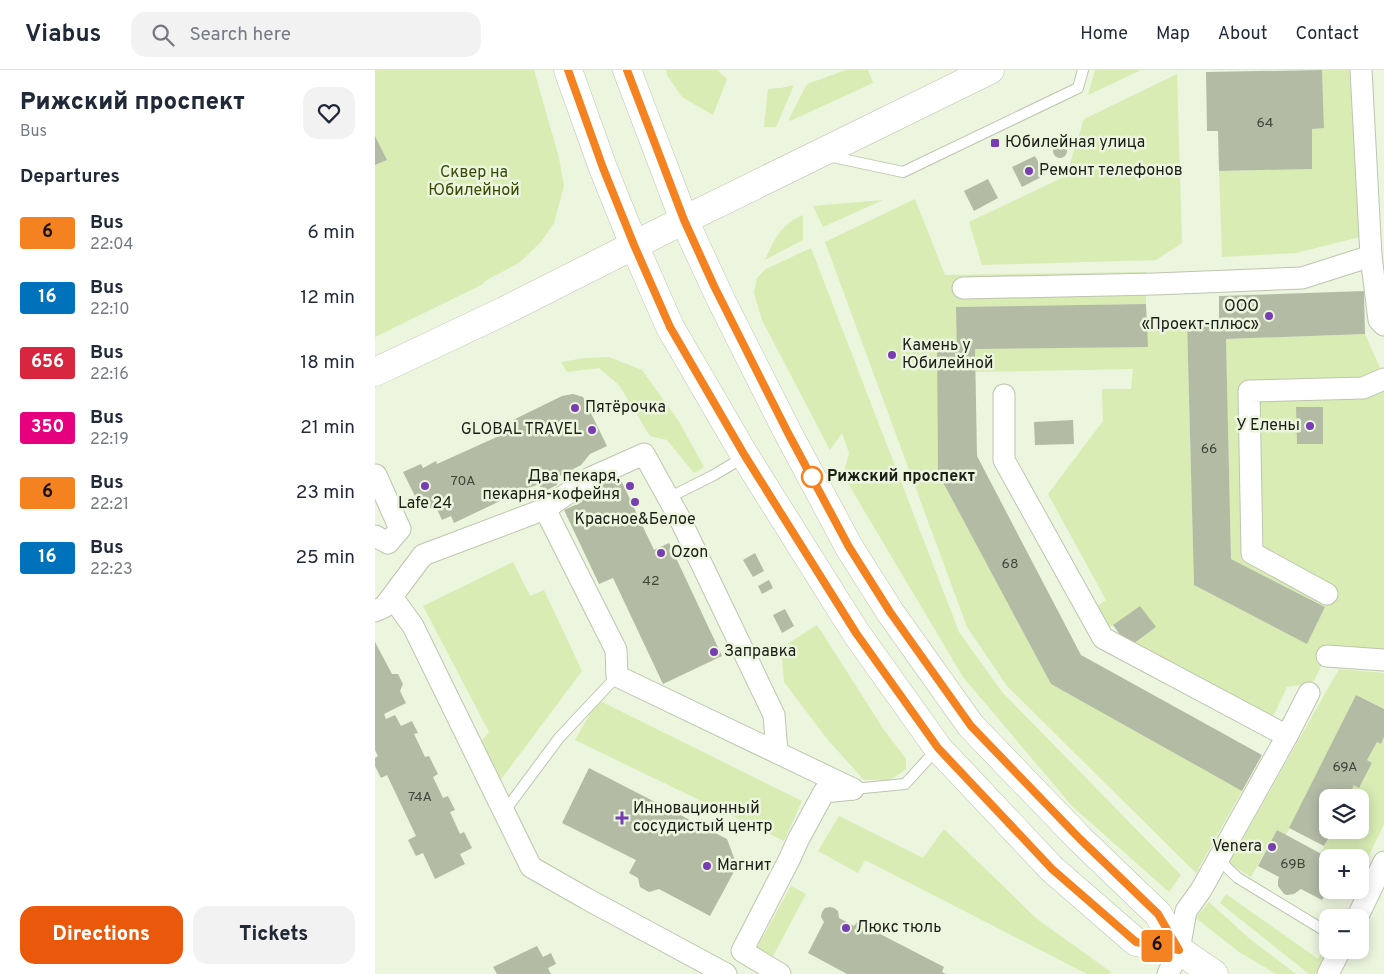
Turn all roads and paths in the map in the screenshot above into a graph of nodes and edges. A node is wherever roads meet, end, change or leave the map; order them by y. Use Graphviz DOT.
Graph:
graph roads {
  1 [pos="568,70"];
  2 [pos="627,70"];
  3 [pos="989,70"];
  4 [pos="1083,70"];
  5 [pos="1361,70"];
  6 [pos="820,154"];
  7 [pos="684,220"];
  8 [pos="634,245"];
  9 [pos="1371,256"];
  10 [pos="963,288"];
  11 [pos="1384,325"];
  12 [pos="375,372"];
  13 [pos="1384,380"];
  14 [pos="1004,394"];
  15 [pos="745,456"];
  16 [pos="376,475"];
  17 [pos="668,498"];
  18 [pos="545,509"];
  19 [pos="375,536"];
  20 [pos="1327,594"];
  21 [pos="392,596"];
  22 [pos="375,611"];
  23 [pos="1327,656"];
  24 [pos="1384,660"];
  25 [pos="617,676"];
  26 [pos="1309,693"];
  27 [pos="1287,736"];
  28 [pos="938,748"];
  29 [pos="777,752"];
  30 [pos="853,789"];
  31 [pos="504,813"];
  32 [pos="1218,860"];
  33 [pos="1384,862"];
  34 [pos="1361,909"];
  35 [pos="1319,927"];
  36 [pos="742,951"];
  37 [pos="1336,959"];
  38 [pos="1174,962"];
  39 [pos="727,974"];
  40 [pos="780,974"];
  41 [pos="1214,974"];
  42 [pos="1328,974"];
  1 -- 8 [label="main road"];
  2 -- 7 [label="main road"];
  3 -- 6 [label="main road"];
  4 -- 6 [label="lane"];
  5 -- 9 [label="street"];
  6 -- 7 [label="main road"];
  7 -- 8 [label="main road"];
  7 -- 38 [label="main road"];
  8 -- 12 [label="main road"];
  8 -- 15 [label="main road"];
  9 -- 10 [label="street"];
  9 -- 11 [label="street"];
  13 -- 20 [label="street"];
  14 -- 27 [label="street"];
  15 -- 17 [label="lane"];
  15 -- 28 [label="main road"];
  16 -- 19 [label="street"];
  17 -- 18 [label="street"];
  17 -- 29 [label="street"];
  18 -- 21 [label="street"];
  18 -- 25 [label="street"];
  21 -- 22 [label="street"];
  21 -- 31 [label="street"];
  23 -- 24 [label="street"];
  25 -- 29 [label="street"];
  25 -- 31 [label="lane"];
  26 -- 27 [label="street"];
  27 -- 32 [label="street"];
  28 -- 30 [label="lane"];
  28 -- 38 [label="main road"];
  29 -- 30 [label="street"];
  30 -- 36 [label="street"];
  31 -- 39 [label="street"];
  32 -- 35 [label="lane"];
  32 -- 38 [label="street"];
  33 -- 34 [label="street"];
  36 -- 39 [label="street"];
  36 -- 40 [label="street"];
  37 -- 42 [label="street"];
  38 -- 41 [label="main road"];
}
